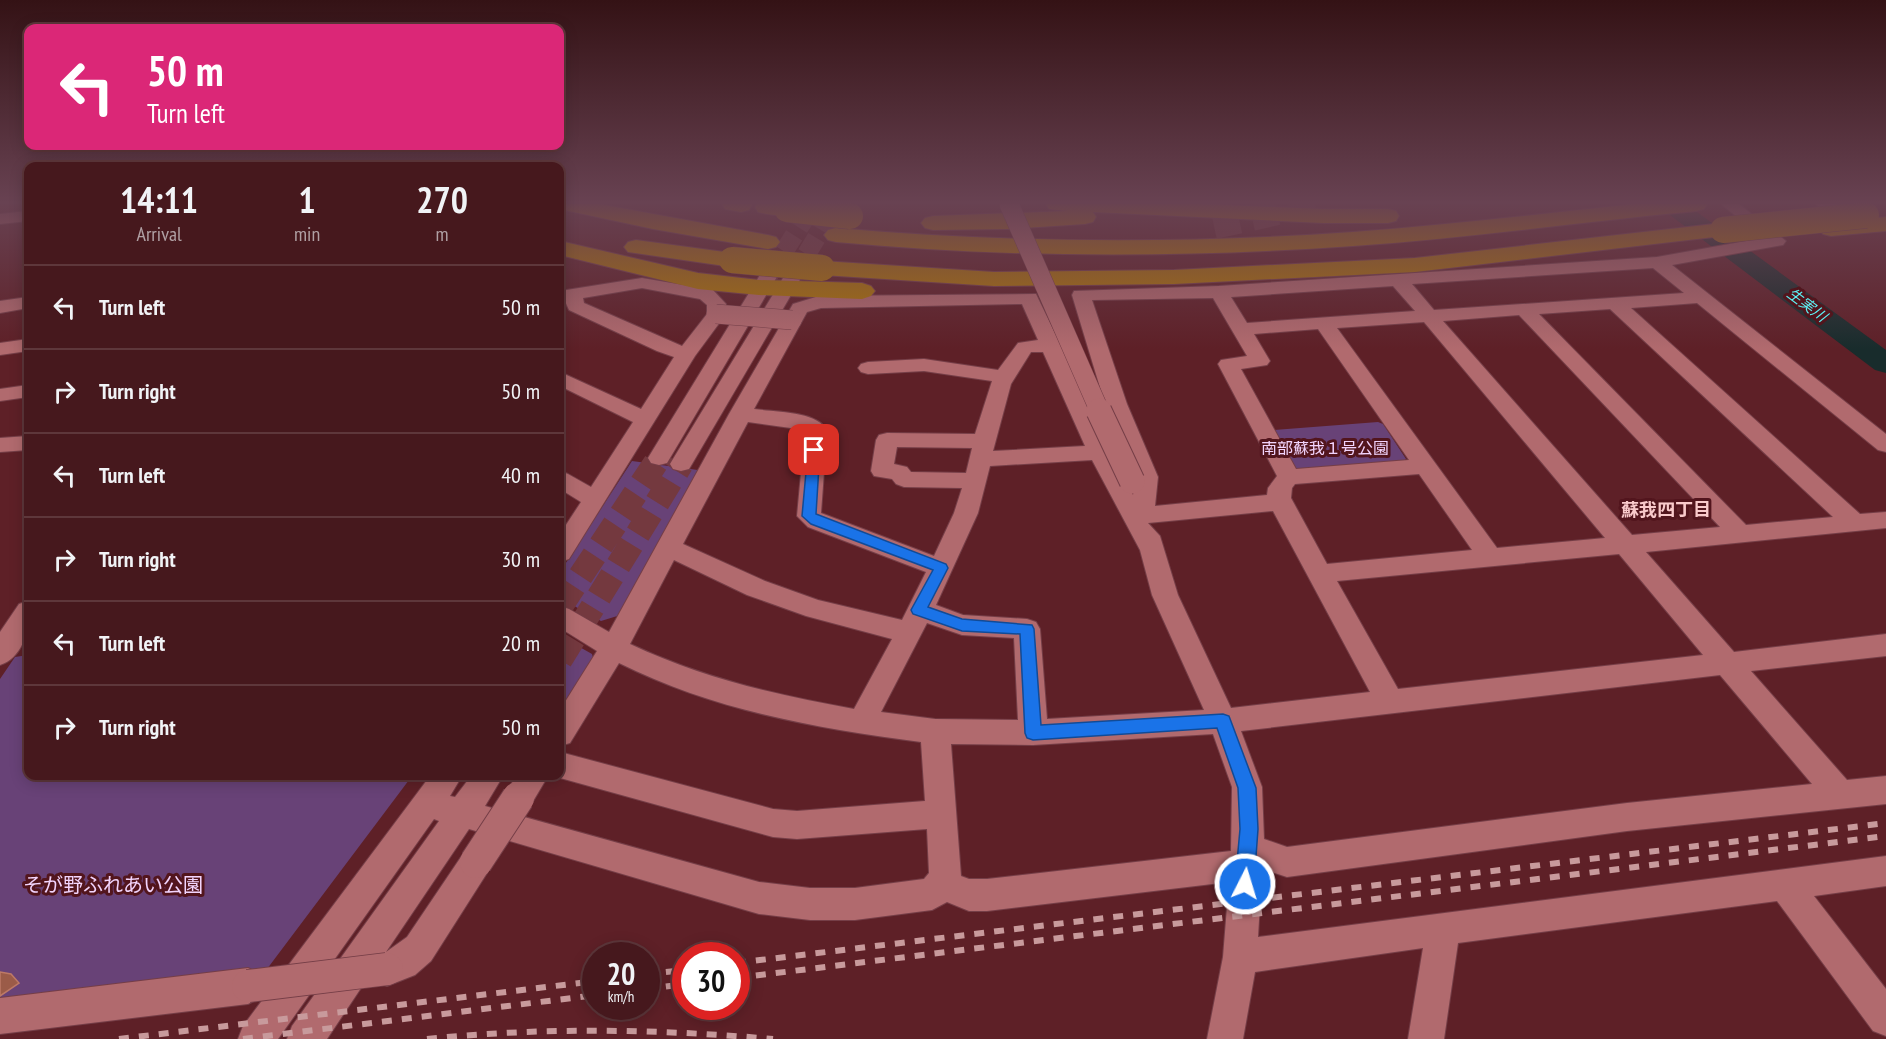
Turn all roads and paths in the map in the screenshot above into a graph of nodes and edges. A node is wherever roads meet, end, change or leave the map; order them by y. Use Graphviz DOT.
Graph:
graph roads {
  1 [pos="577,252"];
  2 [pos="701,252"];
  3 [pos="724,252"];
  4 [pos="1030,252"];
  5 [pos="1363,252"];
  6 [pos="1545,252"];
  7 [pos="1664,252"];
  8 [pos="828,253"];
  9 [pos="736,255"];
  10 [pos="1657,262"];
  11 [pos="1343,270"];
  12 [pos="1406,273"];
  13 [pos="777,282"];
  14 [pos="1219,292"];
  15 [pos="566,295"];
  16 [pos="1703,297"];
  17 [pos="24,304"];
  18 [pos="1617,305"];
  19 [pos="1085,306"];
  20 [pos="0,307"];
  21 [pos="1034,310"];
  22 [pos="1525,311"];
  23 [pos="716,314"];
  24 [pos="1429,317"];
  25 [pos="792,320"];
  26 [pos="1325,325"];
  27 [pos="1241,329"];
  28 [pos="1051,345"];
  29 [pos="24,346"];
  30 [pos="0,349"];
  31 [pos="686,354"];
  32 [pos="868,368"];
  33 [pos="1005,377"];
  34 [pos="564,380"];
  35 [pos="24,392"];
  36 [pos="0,395"];
  37 [pos="740,414"];
  38 [pos="645,420"];
  39 [pos="24,443"];
  40 [pos="0,445"];
  41 [pos="1886,445"];
  42 [pos="1100,452"];
  43 [pos="659,458"];
  44 [pos="981,460"];
  45 [pos="681,464"];
  46 [pos="1426,466"];
  47 [pos="1289,477"];
  48 [pos="564,481"];
  49 [pos="594,499"];
  50 [pos="1280,502"];
  51 [pos="1142,515"];
  52 [pos="1886,520"];
  53 [pos="1855,524"];
  54 [pos="1741,534"];
  55 [pos="1626,546"];
  56 [pos="564,547"];
  57 [pos="668,547"];
  58 [pos="1152,550"];
  59 [pos="1491,558"];
  60 [pos="941,568"];
  61 [pos="1318,574"];
  62 [pos="20,618"];
  63 [pos="564,618"];
  64 [pos="913,621"];
  65 [pos="1886,645"];
  66 [pos="614,648"];
  67 [pos="0,654"];
  68 [pos="1726,663"];
  69 [pos="1390,702"];
  70 [pos="1223,721"];
  71 [pos="862,722"];
  72 [pos="564,728"];
  73 [pos="935,731"];
  74 [pos="1033,733"];
  75 [pos="564,766"];
  76 [pos="444,780"];
  77 [pos="485,780"];
  78 [pos="525,787"];
  79 [pos="1886,790"];
  80 [pos="1841,796"];
  81 [pos="426,803"];
  82 [pos="462,813"];
  83 [pos="941,814"];
  84 [pos="1247,857"];
  85 [pos="1886,871"];
  86 [pos="941,884"];
  87 [pos="1785,884"];
  88 [pos="1443,928"];
  89 [pos="1240,957"];
  90 [pos="0,1016"];
  91 [pos="1886,1018"];
  92 [pos="256,1039"];
  93 [pos="305,1039"];
  94 [pos="1225,1039"];
  95 [pos="1426,1039"];
  1 -- 13 [label="highway"];
  2 -- 9 [label="highway"];
  3 -- 9 [label="highway"];
  4 -- 51 [label="street, bridge"];
  5 -- 8 [label="highway"];
  6 -- 12 [label="highway"];
  7 -- 10 [label="street"];
  8 -- 9 [label="highway, bridge"];
  8 -- 11 [label="highway"];
  10 -- 12 [label="street"];
  10 -- 16 [label="street"];
  11 -- 12 [label="highway"];
  11 -- 13 [label="highway"];
  12 -- 14 [label="street"];
  12 -- 24 [label="street"];
  13 -- 43 [label="street"];
  13 -- 45 [label="street"];
  14 -- 19 [label="street"];
  14 -- 27 [label="street"];
  15 -- 23 [label="street"];
  15 -- 31 [label="street"];
  16 -- 18 [label="street"];
  16 -- 41 [label="street"];
  17 -- 20 [label="street"];
  18 -- 22 [label="street"];
  18 -- 53 [label="street"];
  19 -- 21 [label="street"];
  19 -- 51 [label="street"];
  21 -- 25 [label="street"];
  21 -- 28 [label="street"];
  22 -- 24 [label="street"];
  22 -- 54 [label="street"];
  23 -- 25 [label="street, bridge"];
  23 -- 31 [label="street"];
  24 -- 26 [label="street"];
  24 -- 55 [label="street"];
  25 -- 37 [label="street"];
  26 -- 27 [label="street"];
  26 -- 46 [label="street"];
  27 -- 47 [label="street"];
  28 -- 33 [label="street"];
  28 -- 42 [label="street"];
  29 -- 30 [label="street"];
  31 -- 38 [label="street"];
  32 -- 33 [label="street"];
  33 -- 44 [label="street"];
  34 -- 38 [label="street"];
  35 -- 36 [label="street"];
  37 -- 57 [label="street"];
  37 -- 60 [label="street"];
  38 -- 49 [label="street"];
  39 -- 40 [label="street"];
  42 -- 44 [label="street"];
  42 -- 58 [label="street"];
  44 -- 60 [label="street"];
  46 -- 47 [label="street"];
  46 -- 59 [label="street"];
  47 -- 50 [label="street"];
  48 -- 49 [label="street"];
  49 -- 56 [label="street"];
  50 -- 51 [label="street"];
  50 -- 61 [label="street"];
  51 -- 58 [label="street"];
  52 -- 53 [label="street"];
  53 -- 54 [label="street"];
  54 -- 55 [label="street"];
  55 -- 59 [label="street"];
  55 -- 68 [label="street"];
  57 -- 64 [label="street"];
  57 -- 66 [label="street"];
  58 -- 70 [label="street"];
  59 -- 61 [label="street"];
  60 -- 64 [label="street"];
  61 -- 69 [label="street"];
  62 -- 67 [label="street"];
  63 -- 66 [label="street"];
  64 -- 71 [label="street"];
  64 -- 74 [label="street"];
  65 -- 68 [label="street"];
  66 -- 71 [label="street"];
  66 -- 72 [label="street"];
  68 -- 69 [label="street"];
  68 -- 80 [label="street"];
  69 -- 70 [label="street"];
  70 -- 74 [label="street"];
  70 -- 84 [label="street"];
  71 -- 73 [label="street"];
  73 -- 74 [label="street"];
  73 -- 83 [label="street"];
  75 -- 83 [label="street"];
  76 -- 81 [label="street"];
  77 -- 82 [label="street"];
  78 -- 90 [label="street, bridge"];
  79 -- 80 [label="street"];
  80 -- 84 [label="street"];
  81 -- 82 [label="street"];
  81 -- 92 [label="street"];
  82 -- 86 [label="street"];
  82 -- 93 [label="street"];
  83 -- 86 [label="street"];
  84 -- 86 [label="street"];
  84 -- 89 [label="street"];
  85 -- 87 [label="street"];
  87 -- 88 [label="street"];
  87 -- 91 [label="street"];
  88 -- 89 [label="street"];
  88 -- 95 [label="street"];
  89 -- 94 [label="street"];
}
